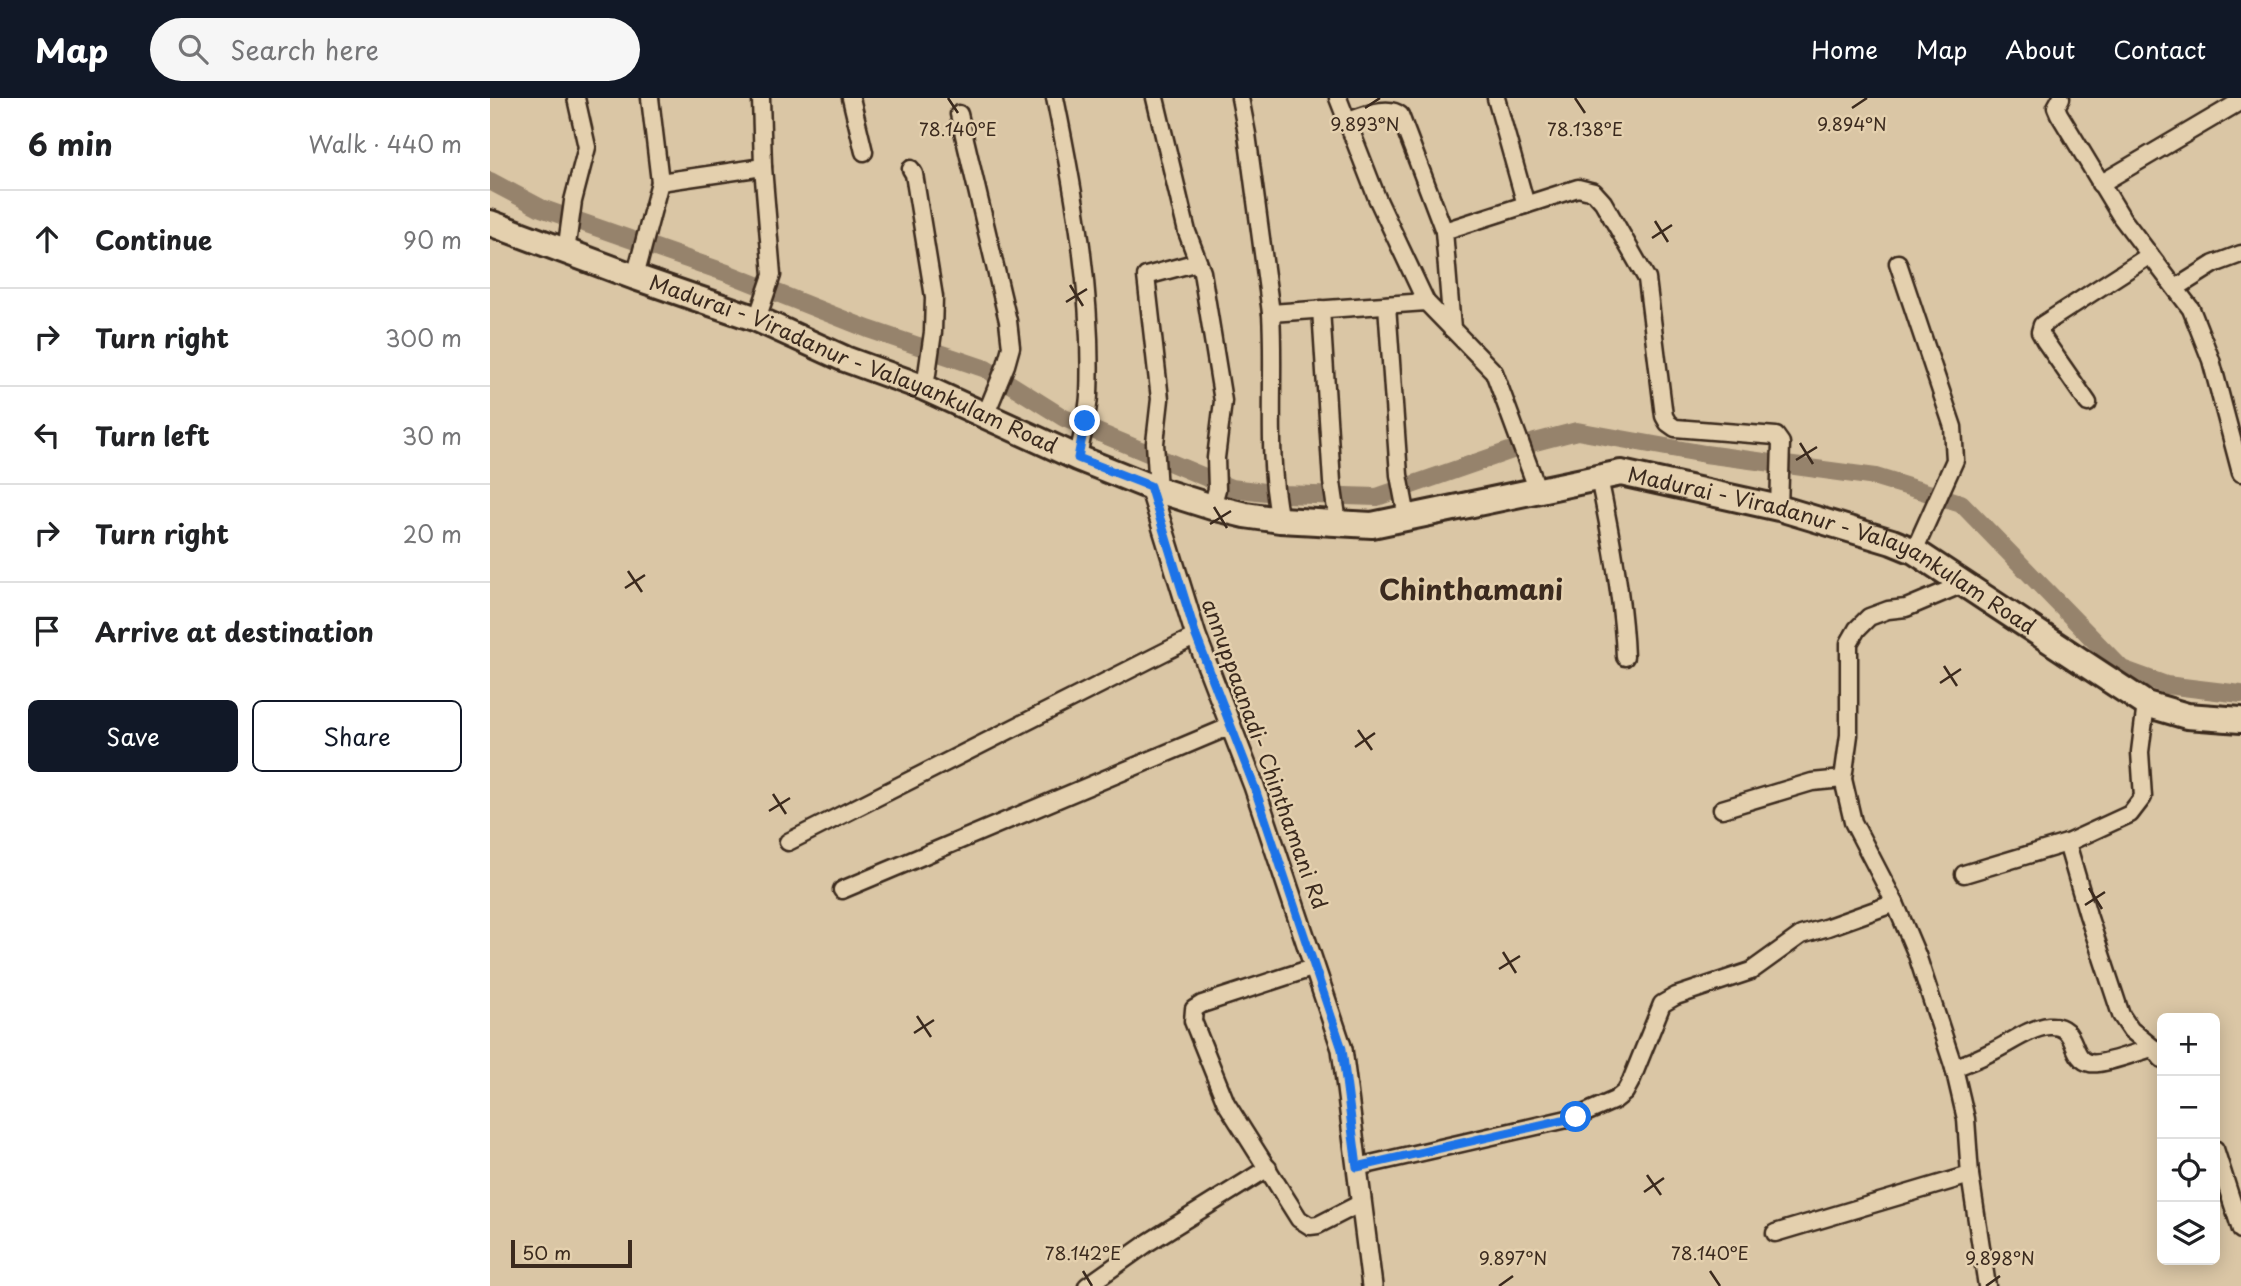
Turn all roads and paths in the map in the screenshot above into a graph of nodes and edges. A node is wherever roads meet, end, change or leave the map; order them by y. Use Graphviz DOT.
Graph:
graph roads {
  1 [pos="576,98"];
  2 [pos="650,98"];
  3 [pos="761,98"];
  4 [pos="851,98"];
  5 [pos="1055,98"];
  6 [pos="1155,98"];
  7 [pos="1240,98"];
  8 [pos="1338,98"];
  9 [pos="1496,98"];
  10 [pos="2061,98"];
  11 [pos="2241,101"];
  12 [pos="959,114"];
  13 [pos="1347,121"];
  14 [pos="864,152"];
  15 [pos="763,167"];
  16 [pos="911,169"];
  17 [pos="660,182"];
  18 [pos="2100,184"];
  19 [pos="1526,205"];
  20 [pos="490,223"];
  21 [pos="1444,231"];
  22 [pos="568,241"];
  23 [pos="2241,254"];
  24 [pos="2150,255"];
  25 [pos="1198,262"];
  26 [pos="1898,263"];
  27 [pos="639,266"];
  28 [pos="2176,288"];
  29 [pos="1426,302"];
  30 [pos="1387,305"];
  31 [pos="1321,309"];
  32 [pos="1271,313"];
  33 [pos="757,319"];
  34 [pos="1452,329"];
  35 [pos="925,388"];
  36 [pos="2088,402"];
  37 [pos="985,416"];
  38 [pos="1079,451"];
  39 [pos="2241,473"];
  40 [pos="1599,478"];
  41 [pos="1155,482"];
  42 [pos="1538,491"];
  43 [pos="1780,496"];
  44 [pos="1214,498"];
  45 [pos="1405,508"];
  46 [pos="1278,512"];
  47 [pos="1336,513"];
  48 [pos="1918,541"];
  49 [pos="1963,584"];
  50 [pos="1196,636"];
  51 [pos="1625,657"];
  52 [pos="2146,705"];
  53 [pos="2241,720"];
  54 [pos="1231,726"];
  55 [pos="1843,779"];
  56 [pos="1722,809"];
  57 [pos="788,842"];
  58 [pos="2067,843"];
  59 [pos="1964,874"];
  60 [pos="842,890"];
  61 [pos="1895,903"];
  62 [pos="1315,967"];
  63 [pos="2157,1052"];
  64 [pos="2157,1053"];
  65 [pos="1954,1068"];
  66 [pos="2220,1157"];
  67 [pos="1357,1167"];
  68 [pos="1268,1168"];
  69 [pos="1970,1175"];
  70 [pos="2233,1177"];
  71 [pos="1361,1203"];
  72 [pos="2241,1230"];
  73 [pos="1775,1233"];
  74 [pos="1087,1286"];
  75 [pos="1372,1286"];
  76 [pos="1987,1286"];
  1 -- 22 [label="street"];
  2 -- 17 [label="street"];
  3 -- 15 [label="street"];
  4 -- 14 [label="street"];
  5 -- 38 [label="street"];
  6 -- 25 [label="street"];
  7 -- 32 [label="street"];
  8 -- 13 [label="street"];
  9 -- 19 [label="street"];
  10 -- 18 [label="street"];
  11 -- 18 [label="street"];
  12 -- 37 [label="street"];
  13 -- 21 [label="street"];
  13 -- 29 [label="street"];
  15 -- 17 [label="street"];
  15 -- 33 [label="street"];
  16 -- 35 [label="street"];
  17 -- 27 [label="street"];
  18 -- 24 [label="street"];
  19 -- 21 [label="street"];
  19 -- 43 [label="street"];
  20 -- 22 [label="main road, Madurai - Viradanur - Valayankulam Road"];
  21 -- 34 [label="street"];
  22 -- 27 [label="main road, Madurai - Viradanur - Valayankulam Road"];
  23 -- 28 [label="street"];
  24 -- 28 [label="street"];
  24 -- 36 [label="street"];
  25 -- 41 [label="street"];
  25 -- 44 [label="street"];
  26 -- 48 [label="street"];
  27 -- 33 [label="main road, Madurai - Viradanur - Valayankulam Road"];
  28 -- 39 [label="street"];
  29 -- 30 [label="street"];
  29 -- 34 [label="street"];
  30 -- 31 [label="street"];
  30 -- 45 [label="street"];
  31 -- 32 [label="street"];
  31 -- 47 [label="street"];
  32 -- 46 [label="street"];
  33 -- 35 [label="main road, Madurai - Viradanur - Valayankulam Road"];
  34 -- 42 [label="street"];
  35 -- 37 [label="main road, Madurai - Viradanur - Valayankulam Road"];
  37 -- 38 [label="main road, Madurai - Viradanur - Valayankulam Road"];
  38 -- 41 [label="main road, Madurai - Viradanur - Valayankulam Road"];
  40 -- 42 [label="main road, Madurai - Viradanur - Valayankulam Road"];
  40 -- 43 [label="main road, Madurai - Viradanur - Valayankulam Road"];
  40 -- 51 [label="street"];
  41 -- 44 [label="main road, Madurai - Viradanur - Valayankulam Road"];
  41 -- 50 [label="street, annuppaanadi- Chinthamani Rd"];
  42 -- 45 [label="main road, Madurai - Viradanur - Valayankulam Road"];
  43 -- 48 [label="main road, Madurai - Viradanur - Valayankulam Road"];
  44 -- 46 [label="main road, Madurai - Viradanur - Valayankulam Road"];
  45 -- 47 [label="main road, Madurai - Viradanur - Valayankulam Road"];
  46 -- 47 [label="main road, Madurai - Viradanur - Valayankulam Road"];
  48 -- 49 [label="main road, Madurai - Viradanur - Valayankulam Road"];
  49 -- 52 [label="main road, Madurai - Viradanur - Valayankulam Road"];
  49 -- 55 [label="street"];
  50 -- 54 [label="street, annuppaanadi- Chinthamani Rd"];
  50 -- 57 [label="street"];
  52 -- 53 [label="main road, Madurai - Viradanur - Valayankulam Road"];
  52 -- 58 [label="street"];
  54 -- 60 [label="street"];
  54 -- 62 [label="street, annuppaanadi- Chinthamani Rd"];
  55 -- 56 [label="street"];
  55 -- 61 [label="street"];
  58 -- 59 [label="street"];
  58 -- 63 [label="street"];
  61 -- 65 [label="street"];
  61 -- 67 [label="street"];
  62 -- 67 [label="street, annuppaanadi- Chinthamani Rd"];
  62 -- 68 [label="street"];
  64 -- 65 [label="street"];
  65 -- 69 [label="street"];
  66 -- 70 [label="street"];
  67 -- 71 [label="street, annuppaanadi- Chinthamani Rd"];
  68 -- 71 [label="street"];
  68 -- 74 [label="street"];
  69 -- 73 [label="street"];
  69 -- 76 [label="street"];
  70 -- 72 [label="street"];
  71 -- 75 [label="street, annuppaanadi- Chinthamani Rd"];
}
